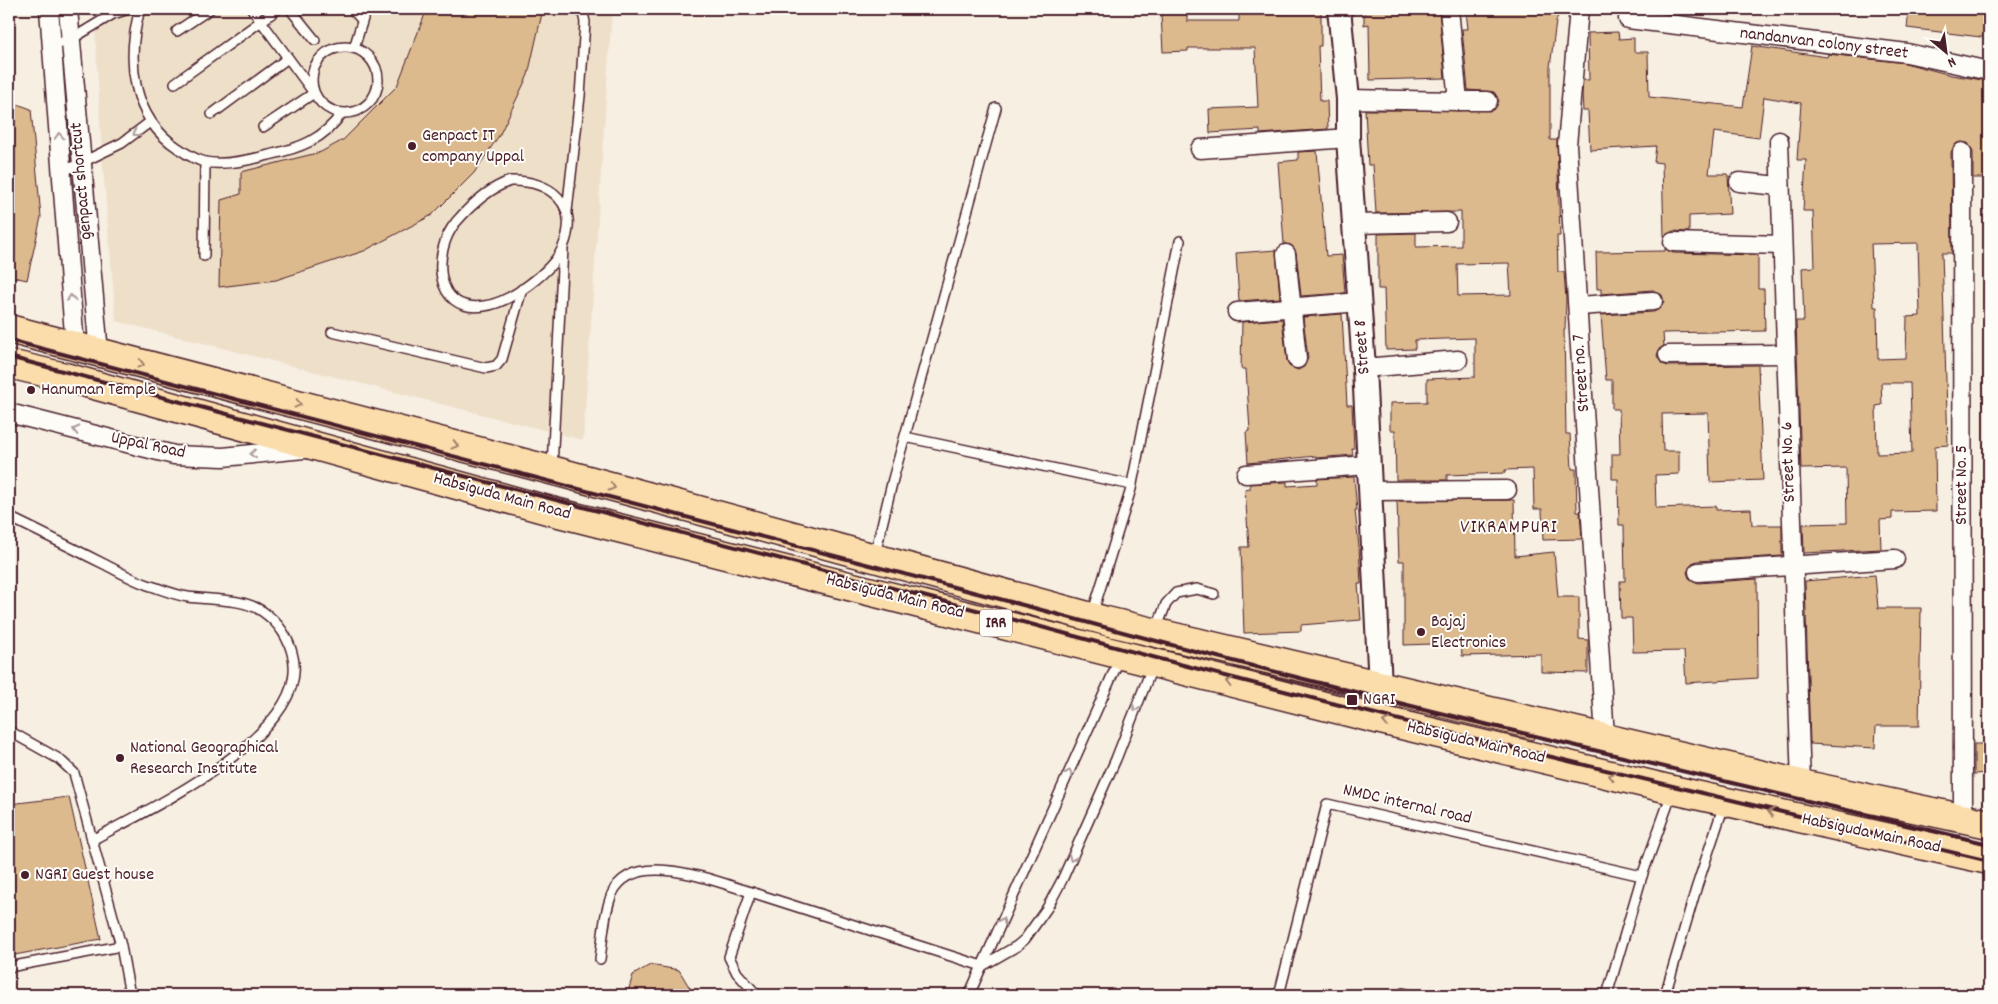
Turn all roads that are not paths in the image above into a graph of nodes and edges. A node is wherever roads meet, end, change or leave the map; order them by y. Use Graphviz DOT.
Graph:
graph roads {
  1 [pos="49,9"];
  2 [pos="68,9"];
  3 [pos="130,9"];
  4 [pos="140,9"];
  5 [pos="210,9"];
  6 [pos="252,9"];
  7 [pos="278,9"];
  8 [pos="290,9"];
  9 [pos="352,9"];
  10 [pos="366,9"];
  11 [pos="582,9"];
  12 [pos="1339,9"];
  13 [pos="1449,9"];
  14 [pos="1579,9"];
  15 [pos="1628,19"];
  16 [pos="362,20"];
  17 [pos="261,21"];
  18 [pos="177,31"];
  19 [pos="70,40"];
  20 [pos="314,40"];
  21 [pos="52,44"];
  22 [pos="354,48"];
  23 [pos="288,58"];
  24 [pos="1989,71"];
  25 [pos="175,83"];
  26 [pos="314,93"];
  27 [pos="1348,99"];
  28 [pos="1458,101"];
  29 [pos="1488,101"];
  30 [pos="996,108"];
  31 [pos="342,113"];
  32 [pos="212,114"];
  33 [pos="150,122"];
  34 [pos="264,127"];
  35 [pos="1348,138"];
  36 [pos="1779,141"];
  37 [pos="1200,149"];
  38 [pos="1962,152"];
  39 [pos="205,162"];
  40 [pos="80,164"];
  41 [pos="62,172"];
  42 [pos="1739,182"];
  43 [pos="1780,186"];
  44 [pos="567,211"];
  45 [pos="1446,222"];
  46 [pos="1354,224"];
  47 [pos="1180,241"];
  48 [pos="1673,242"];
  49 [pos="1782,244"];
  50 [pos="563,248"];
  51 [pos="1286,254"];
  52 [pos="204,256"];
  53 [pos="522,289"];
  54 [pos="1654,301"];
  55 [pos="1360,302"];
  56 [pos="1578,306"];
  57 [pos="1292,309"];
  58 [pos="1237,312"];
  59 [pos="9,329"];
  60 [pos="332,332"];
  61 [pos="87,350"];
  62 [pos="1785,354"];
  63 [pos="1668,355"];
  64 [pos="1297,359"];
  65 [pos="1458,360"];
  66 [pos="9,364"];
  67 [pos="1364,368"];
  68 [pos="9,413"];
  69 [pos="905,437"];
  70 [pos="319,447"];
  71 [pos="1368,465"];
  72 [pos="559,472"];
  73 [pos="1246,474"];
  74 [pos="1132,485"];
  75 [pos="1507,490"];
  76 [pos="1369,491"];
  77 [pos="551,511"];
  78 [pos="9,517"];
  79 [pos="874,558"];
  80 [pos="1895,559"];
  81 [pos="1793,566"];
  82 [pos="1698,572"];
  83 [pos="1214,594"];
  84 [pos="1092,616"];
  85 [pos="1155,633"];
  86 [pos="1122,655"];
  87 [pos="1154,663"];
  88 [pos="1380,686"];
  89 [pos="9,731"];
  90 [pos="1605,737"];
  91 [pos="1801,784"];
  92 [pos="1673,790"];
  93 [pos="1725,802"];
  94 [pos="1963,818"];
  95 [pos="1989,824"];
  96 [pos="92,840"];
  97 [pos="1989,860"];
  98 [pos="1642,876"];
  99 [pos="751,892"];
  100 [pos="121,946"];
  101 [pos="600,959"];
  102 [pos="982,966"];
  103 [pos="9,967"];
  104 [pos="130,995"];
  105 [pos="756,995"];
  106 [pos="969,995"];
  107 [pos="1279,995"];
  108 [pos="1607,995"];
  109 [pos="1665,995"];
  1 -- 21 [label="street"];
  2 -- 19 [label="street, genpact shortcut"];
  3 -- 19 [label="lane"];
  4 -- 33 [label="lane"];
  5 -- 18 [label="lane"];
  6 -- 17 [label="lane"];
  7 -- 17 [label="lane"];
  8 -- 20 [label="lane"];
  9 -- 16 [label="lane"];
  10 -- 16 [label="lane"];
  11 -- 44 [label="lane"];
  12 -- 27 [label="street, Street 8"];
  13 -- 28 [label="street"];
  14 -- 56 [label="street, Street no. 7"];
  15 -- 24 [label="street, nandanvan colony street"];
  16 -- 22 [label="lane"];
  17 -- 23 [label="lane"];
  17 -- 25 [label="lane"];
  19 -- 21 [label="lane"];
  19 -- 40 [label="street, genpact shortcut"];
  41 -- 21 [label="street, one-way"];
  22 -- 26 [label="lane"];
  22 -- 31 [label="lane"];
  23 -- 26 [label="lane"];
  23 -- 32 [label="lane"];
  26 -- 31 [label="lane"];
  26 -- 34 [label="lane"];
  27 -- 28 [label="street"];
  27 -- 35 [label="street, Street 8"];
  28 -- 29 [label="street"];
  30 -- 69 [label="lane"];
  31 -- 39 [label="lane"];
  33 -- 39 [label="lane"];
  33 -- 40 [label="lane, one-way"];
  35 -- 37 [label="street"];
  35 -- 46 [label="street, Street 8"];
  36 -- 43 [label="street, Street No. 6"];
  38 -- 94 [label="street, Street No. 5"];
  39 -- 52 [label="lane"];
  40 -- 41 [label="lane"];
  40 -- 61 [label="street, genpact shortcut"];
  61 -- 41 [label="street, one-way"];
  42 -- 43 [label="street"];
  43 -- 49 [label="street, Street No. 6"];
  44 -- 50 [label="lane"];
  44 -- 53 [label="lane"];
  45 -- 46 [label="street"];
  46 -- 55 [label="street, Street 8"];
  47 -- 74 [label="lane"];
  48 -- 49 [label="street"];
  49 -- 62 [label="street, Street No. 6"];
  50 -- 53 [label="lane"];
  50 -- 72 [label="lane"];
  51 -- 57 [label="street"];
  53 -- 60 [label="lane"];
  54 -- 56 [label="street"];
  55 -- 57 [label="street"];
  55 -- 67 [label="street, Street 8"];
  56 -- 90 [label="street, Street no. 7"];
  57 -- 58 [label="street"];
  57 -- 64 [label="street"];
  59 -- 61 [label="main road, Habsiguda Main Road / IRR"];
  61 -- 72 [label="main road, Habsiguda Main Road / IRR, one-way"];
  62 -- 63 [label="street"];
  62 -- 81 [label="street, Street No. 6"];
  65 -- 67 [label="street"];
  66 -- 70 [label="main road, Habsiguda Main Road / IRR"];
  67 -- 71 [label="street, Street 8"];
  70 -- 68 [label="street, Uppal Road, one-way"];
  69 -- 74 [label="lane"];
  69 -- 79 [label="lane"];
  70 -- 77 [label="main road, Habsiguda Main Road / IRR"];
  71 -- 73 [label="street"];
  71 -- 76 [label="street, Street 8"];
  72 -- 77 [label="main road"];
  72 -- 79 [label="main road, Habsiguda Main Road / IRR, one-way"];
  74 -- 84 [label="lane"];
  75 -- 76 [label="street"];
  76 -- 88 [label="street, Street 8"];
  77 -- 86 [label="main road, Habsiguda Main Road / IRR"];
  78 -- 96 [label="lane"];
  79 -- 84 [label="main road, Habsiguda Main Road / IRR"];
  80 -- 81 [label="street"];
  81 -- 82 [label="street"];
  81 -- 91 [label="street, Street No. 6"];
  83 -- 85 [label="lane"];
  84 -- 85 [label="main road, Habsiguda Main Road / IRR"];
  85 -- 88 [label="main road, Habsiguda Main Road / IRR"];
  86 -- 87 [label="main road, Habsiguda Main Road / IRR"];
  102 -- 86 [label="lane, one-way"];
  92 -- 87 [label="main road, Habsiguda Main Road / IRR, one-way"];
  87 -- 102 [label="lane, one-way"];
  88 -- 90 [label="main road, Habsiguda Main Road / IRR"];
  89 -- 96 [label="lane"];
  90 -- 91 [label="main road, Habsiguda Main Road / IRR"];
  91 -- 94 [label="main road, Habsiguda Main Road / IRR"];
  92 -- 93 [label="main road, Habsiguda Main Road / IRR"];
  92 -- 98 [label="lane"];
  97 -- 93 [label="main road, Habsiguda Main Road / IRR, one-way"];
  93 -- 109 [label="lane"];
  94 -- 95 [label="main road, Habsiguda Main Road / IRR"];
  96 -- 100 [label="lane"];
  98 -- 107 [label="lane, NMDC internal road"];
  98 -- 108 [label="lane"];
  99 -- 101 [label="lane"];
  99 -- 102 [label="lane"];
  99 -- 105 [label="lane"];
  100 -- 103 [label="lane"];
  100 -- 104 [label="lane"];
  102 -- 106 [label="lane"];
}
